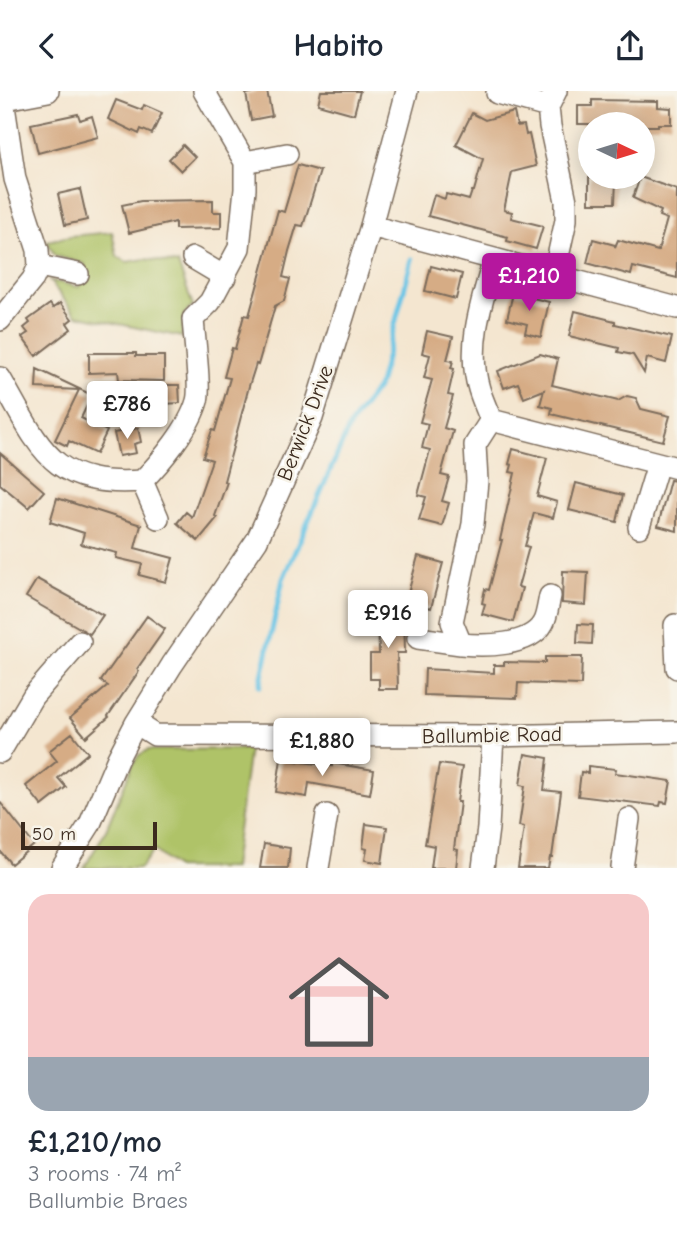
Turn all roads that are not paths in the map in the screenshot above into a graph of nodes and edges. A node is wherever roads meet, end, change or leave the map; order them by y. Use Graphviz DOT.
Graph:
graph roads {
  1 [pos="46,91"];
  2 [pos="204,91"];
  3 [pos="407,91"];
  4 [pos="497,93"];
  5 [pos="2,99"];
  6 [pos="552,99"];
  7 [pos="286,154"];
  8 [pos="245,162"];
  9 [pos="8,180"];
  10 [pos="371,226"];
  11 [pos="193,258"];
  12 [pos="494,260"];
  13 [pos="39,266"];
  14 [pos="78,274"];
  15 [pos="554,275"];
  16 [pos="225,277"];
  17 [pos="677,308"];
  18 [pos="0,320"];
  19 [pos="0,378"];
  20 [pos="491,420"];
  21 [pos="668,466"];
  22 [pos="142,481"];
  23 [pos="158,518"];
  24 [pos="639,527"];
  25 [pos="551,596"];
  26 [pos="675,625"];
  27 [pos="418,638"];
  28 [pos="80,642"];
  29 [pos="461,644"];
  30 [pos="677,669"];
  31 [pos="136,723"];
  32 [pos="677,732"];
  33 [pos="493,736"];
  34 [pos="0,752"];
  35 [pos="327,815"];
  36 [pos="629,819"];
  37 [pos="62,868"];
  38 [pos="318,868"];
  39 [pos="483,868"];
  40 [pos="622,868"];
  1 -- 5 [label="street"];
  2 -- 8 [label="street"];
  3 -- 10 [label="street, Berwick Drive"];
  4 -- 6 [label="street"];
  5 -- 9 [label="street"];
  6 -- 15 [label="street"];
  7 -- 8 [label="street"];
  8 -- 16 [label="street"];
  9 -- 13 [label="street"];
  10 -- 12 [label="street"];
  10 -- 31 [label="street, Berwick Drive"];
  11 -- 16 [label="street"];
  12 -- 15 [label="street"];
  12 -- 20 [label="street"];
  13 -- 14 [label="street"];
  13 -- 18 [label="street"];
  15 -- 17 [label="street"];
  16 -- 22 [label="street"];
  19 -- 22 [label="street"];
  20 -- 21 [label="street"];
  20 -- 29 [label="street"];
  21 -- 24 [label="street"];
  22 -- 23 [label="street"];
  25 -- 29 [label="street"];
  26 -- 30 [label="street"];
  27 -- 29 [label="street"];
  28 -- 34 [label="street"];
  31 -- 33 [label="street, Ballumbie Road"];
  31 -- 37 [label="street"];
  32 -- 33 [label="street, Ballumbie Road"];
  33 -- 39 [label="street"];
  35 -- 38 [label="street"];
  36 -- 40 [label="street"];
}
